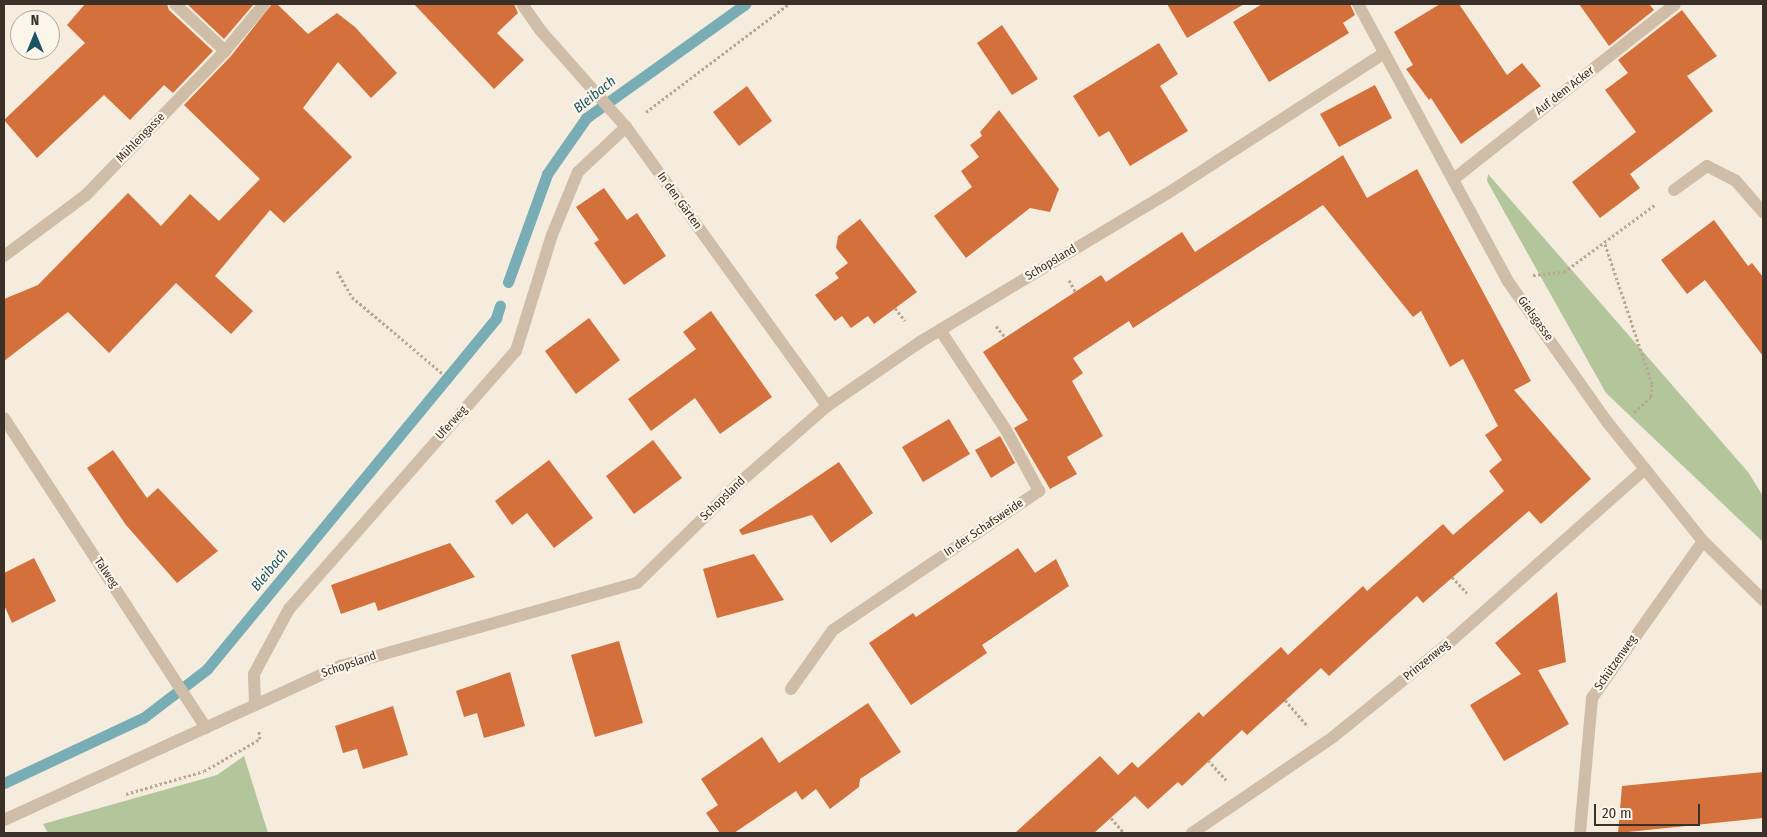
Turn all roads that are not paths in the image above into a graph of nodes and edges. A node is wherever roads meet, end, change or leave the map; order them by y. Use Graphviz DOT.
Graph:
graph roads {
  1 [pos="175,4"];
  2 [pos="264,4"];
  3 [pos="522,4"];
  4 [pos="1358,4"];
  5 [pos="1675,4"];
  6 [pos="225,51"];
  7 [pos="1384,53"];
  8 [pos="626,127"];
  9 [pos="1455,178"];
  10 [pos="1674,190"];
  11 [pos="1763,212"];
  12 [pos="4,256"];
  13 [pos="940,330"];
  14 [pos="827,406"];
  15 [pos="4,418"];
  16 [pos="1645,469"];
  17 [pos="1703,541"];
  18 [pos="1763,600"];
  19 [pos="791,689"];
  20 [pos="255,705"];
  21 [pos="206,728"];
  22 [pos="4,820"];
  23 [pos="1192,833"];
  24 [pos="1580,833"];
  1 -- 6 [label="street"];
  2 -- 6 [label="street, Mühlengasse"];
  3 -- 8 [label="street, In den Gärten"];
  4 -- 7 [label="street, Gielsgasse"];
  5 -- 9 [label="street, Auf dem Acker"];
  6 -- 12 [label="street, Mühlengasse"];
  7 -- 9 [label="street, Gielsgasse"];
  7 -- 13 [label="street, Schopsland"];
  8 -- 14 [label="street, In den Gärten"];
  8 -- 20 [label="street, Uferweg"];
  9 -- 16 [label="street, Gielsgasse"];
  10 -- 11 [label="street"];
  13 -- 14 [label="street, Schopsland"];
  13 -- 19 [label="street, In der Schafsweide"];
  14 -- 20 [label="street, Schopsland"];
  15 -- 21 [label="street, Talweg"];
  16 -- 17 [label="street, Gielsgasse"];
  16 -- 23 [label="street, Prinzenweg"];
  17 -- 18 [label="street, Gielsgasse"];
  17 -- 24 [label="street, Schützenweg"];
  20 -- 21 [label="street, Schopsland"];
  21 -- 22 [label="street, Schopsland"];
}
